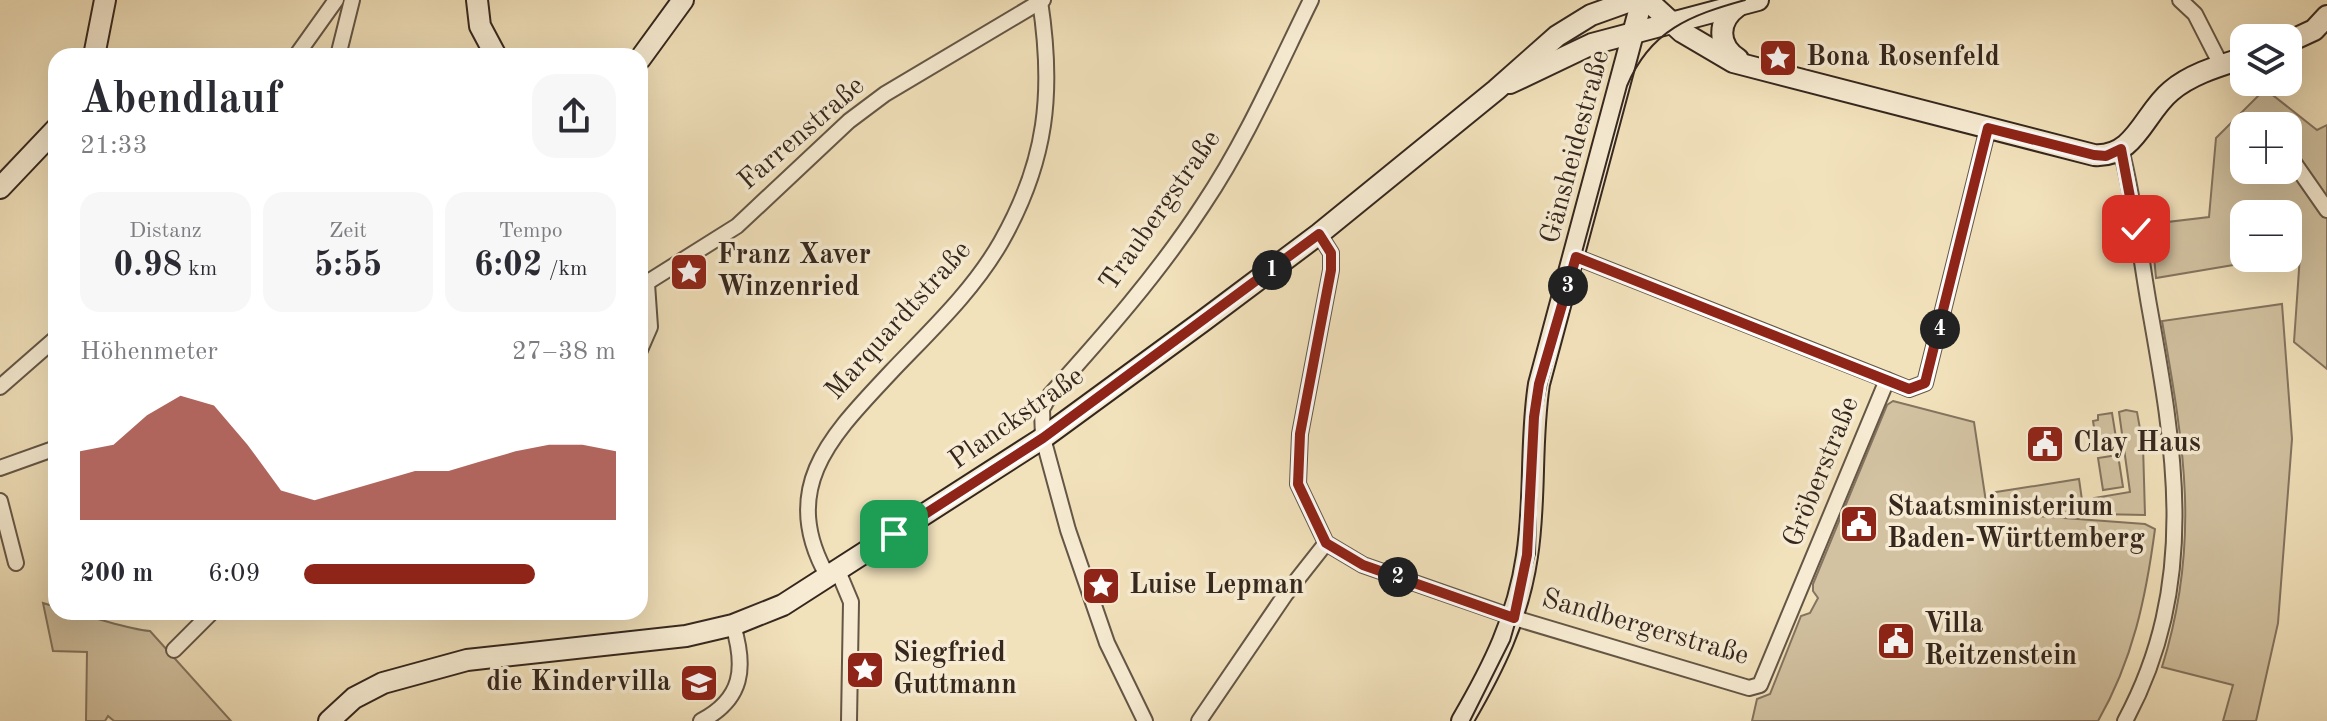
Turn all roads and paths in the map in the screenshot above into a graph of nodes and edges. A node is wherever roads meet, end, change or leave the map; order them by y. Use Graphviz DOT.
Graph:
graph roads {
  1 [pos="105,0"];
  2 [pos="336,0"];
  3 [pos="352,0"];
  4 [pos="477,0"];
  5 [pos="683,0"];
  6 [pos="1311,0"];
  7 [pos="1633,0"];
  8 [pos="1644,0"];
  9 [pos="2180,0"];
  10 [pos="1042,1"];
  11 [pos="1748,3"];
  12 [pos="2327,16"];
  13 [pos="1671,23"];
  14 [pos="1634,32"];
  15 [pos="2302,36"];
  16 [pos="96,48"];
  17 [pos="302,48"];
  18 [pos="340,48"];
  19 [pos="492,48"];
  20 [pos="648,48"];
  21 [pos="2230,62"];
  22 [pos="2221,65"];
  23 [pos="1756,69"];
  24 [pos="1620,87"];
  25 [pos="1496,90"];
  26 [pos="1988,128"];
  27 [pos="48,137"];
  28 [pos="2121,149"];
  29 [pos="2302,174"];
  30 [pos="0,188"];
  31 [pos="2327,210"];
  32 [pos="1319,234"];
  33 [pos="1576,257"];
  34 [pos="648,283"];
  35 [pos="48,345"];
  36 [pos="1887,380"];
  37 [pos="0,387"];
  38 [pos="1043,438"];
  39 [pos="48,451"];
  40 [pos="0,468"];
  41 [pos="0,501"];
  42 [pos="1326,543"];
  43 [pos="16,563"];
  44 [pos="833,574"];
  45 [pos="1514,618"];
  46 [pos="204,620"];
  47 [pos="733,625"];
  48 [pos="174,650"];
  49 [pos="1760,685"];
  50 [pos="329,721"];
  51 [pos="701,721"];
  52 [pos="849,721"];
  53 [pos="1145,721"];
  54 [pos="1199,721"];
  55 [pos="1462,721"];
  56 [pos="2125,721"];
  1 -- 16 [label="street"];
  2 -- 17 [label="street"];
  3 -- 18 [label="street"];
  4 -- 19 [label="street"];
  5 -- 20 [label="street"];
  6 -- 38 [label="street, Traubergstraße"];
  7 -- 25 [label="street, Planckstraße"];
  8 -- 13 [label="street"];
  8 -- 14 [label="street, Gänsheidestraße"];
  9 -- 22 [label="street"];
  10 -- 34 [label="street, Farrenstraße"];
  10 -- 44 [label="street, Marquardtstraße"];
  11 -- 13 [label="street, Planckstraße"];
  11 -- 23 [label="street"];
  12 -- 15 [label="street"];
  13 -- 14 [label="street, Planckstraße"];
  13 -- 23 [label="street"];
  13 -- 24 [label="street"];
  14 -- 24 [label="street, Gänsheidestraße"];
  14 -- 25 [label="street, Planckstraße"];
  21 -- 22 [label="street"];
  22 -- 28 [label="street"];
  23 -- 26 [label="street"];
  24 -- 33 [label="street, Gänsheidestraße"];
  25 -- 32 [label="street, Planckstraße"];
  26 -- 28 [label="street"];
  26 -- 36 [label="street, Gröberstraße"];
  27 -- 30 [label="street"];
  28 -- 56 [label="street"];
  29 -- 31 [label="street"];
  32 -- 38 [label="street, Planckstraße"];
  32 -- 42 [label="street"];
  33 -- 36 [label="street"];
  33 -- 45 [label="street, Gänsheidestraße"];
  35 -- 37 [label="street"];
  36 -- 49 [label="street, Gröberstraße"];
  38 -- 44 [label="street, Planckstraße"];
  38 -- 53 [label="street"];
  39 -- 40 [label="street"];
  41 -- 43 [label="street"];
  42 -- 45 [label="street, Sandbergerstraße"];
  42 -- 54 [label="street"];
  44 -- 47 [label="street, Planckstraße"];
  44 -- 52 [label="street, Marquardtstraße"];
  45 -- 49 [label="street, Sandbergerstraße"];
  45 -- 55 [label="street, Gänsheidestraße"];
  46 -- 48 [label="street"];
  47 -- 50 [label="street, Planckstraße"];
  47 -- 51 [label="street"];
}
